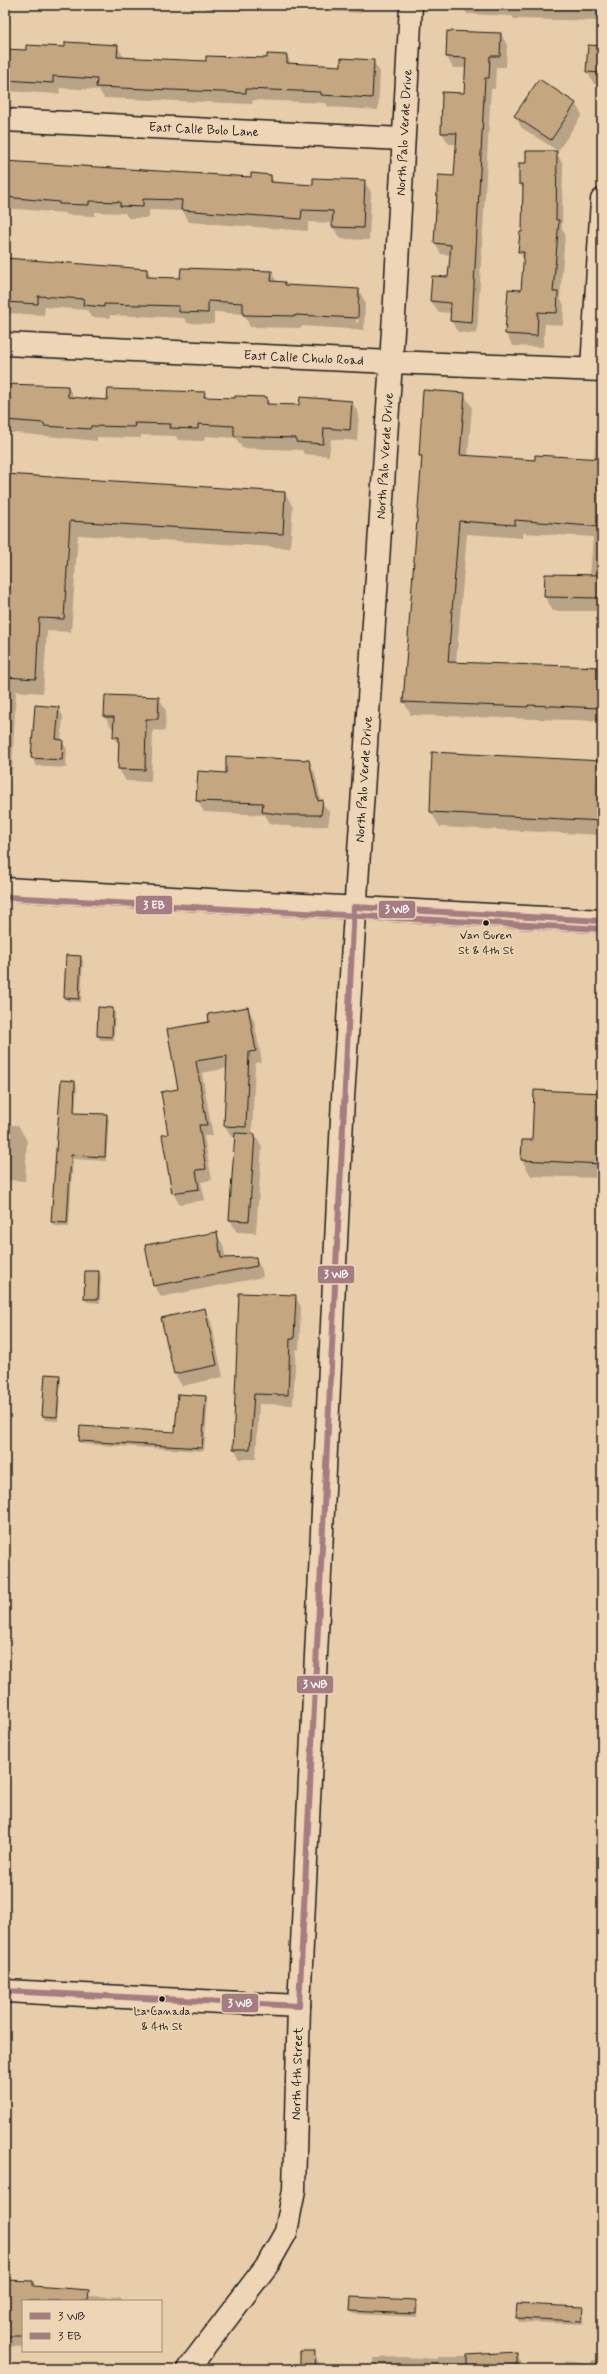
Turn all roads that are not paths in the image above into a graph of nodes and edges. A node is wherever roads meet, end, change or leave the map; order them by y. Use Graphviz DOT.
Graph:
graph roads {
  1 [pos="411,5"];
  2 [pos="5,120"];
  3 [pos="403,139"];
  4 [pos="602,200"];
  5 [pos="5,344"];
  6 [pos="391,362"];
  7 [pos="597,370"];
  8 [pos="5,889"];
  9 [pos="354,907"];
  10 [pos="602,921"];
  11 [pos="5,1991"];
  12 [pos="299,2006"];
  13 [pos="188,2369"];
  1 -- 3 [label="street, North Palo Verde Drive"];
  2 -- 3 [label="street, East Calle Bolo Lane"];
  3 -- 6 [label="street, North Palo Verde Drive"];
  4 -- 7 [label="street"];
  5 -- 6 [label="street, East Calle Chulo Road"];
  6 -- 7 [label="street, East Calle Chulo Road"];
  6 -- 9 [label="street, North Palo Verde Drive"];
  8 -- 9 [label="street"];
  9 -- 10 [label="street"];
  9 -- 12 [label="street, North 4th Street"];
  11 -- 12 [label="street"];
  12 -- 13 [label="street, North 4th Street"];
}
